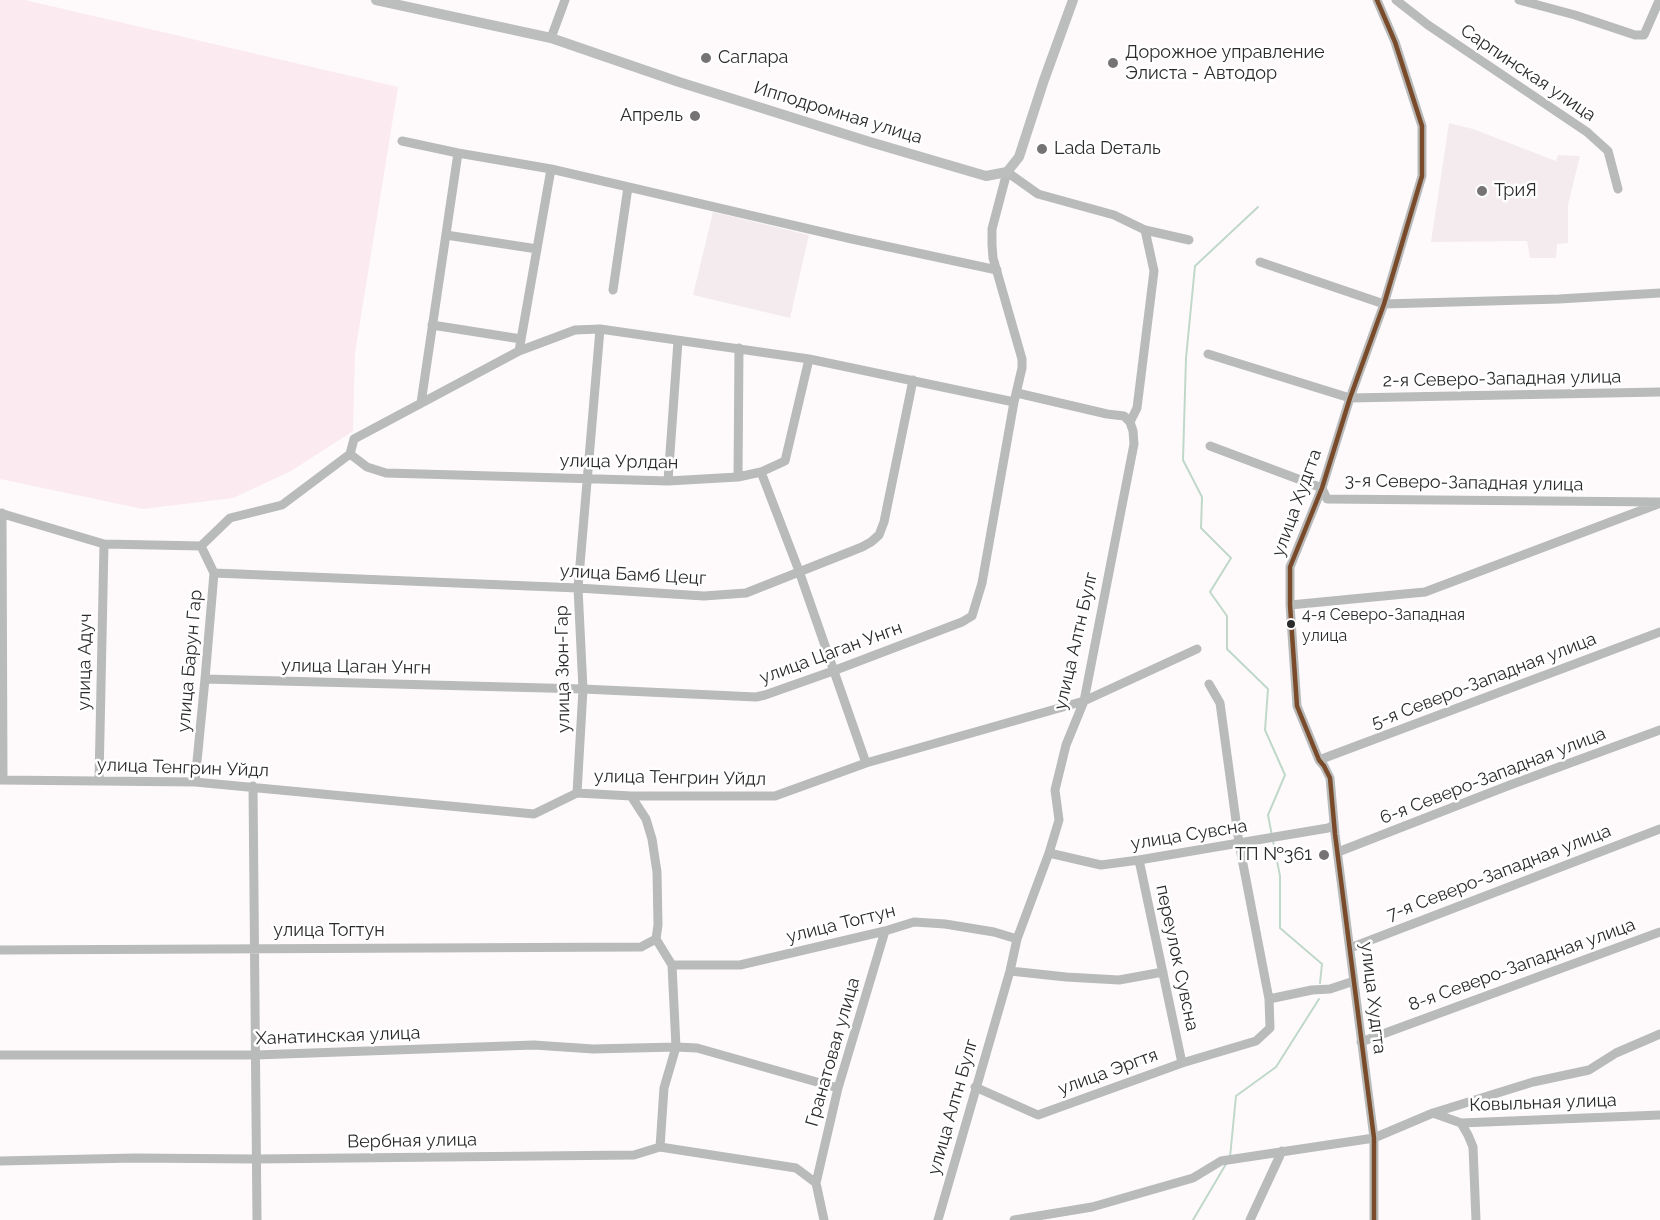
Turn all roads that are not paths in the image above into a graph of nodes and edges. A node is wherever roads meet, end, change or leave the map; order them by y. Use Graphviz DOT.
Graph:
graph roads {
  1 [pos="376,0"];
  2 [pos="565,0"];
  3 [pos="1073,0"];
  4 [pos="1377,0"];
  5 [pos="1396,0"];
  6 [pos="1520,0"];
  7 [pos="1658,3"];
  8 [pos="551,38"];
  9 [pos="402,141"];
  10 [pos="458,153"];
  11 [pos="551,170"];
  12 [pos="1007,172"];
  13 [pos="628,187"];
  14 [pos="1618,189"];
  15 [pos="1145,230"];
  16 [pos="446,235"];
  17 [pos="1189,240"];
  18 [pos="537,249"];
  19 [pos="1260,262"];
  20 [pos="997,270"];
  21 [pos="613,290"];
  22 [pos="1660,293"];
  23 [pos="1384,304"];
  24 [pos="432,325"];
  25 [pos="600,328"];
  26 [pos="521,339"];
  27 [pos="678,341"];
  28 [pos="739,348"];
  29 [pos="519,351"];
  30 [pos="1208,354"];
  31 [pos="809,358"];
  32 [pos="913,380"];
  33 [pos="1660,393"];
  34 [pos="1016,397"];
  35 [pos="1350,398"];
  36 [pos="421,403"];
  37 [pos="1130,422"];
  38 [pos="1210,446"];
  39 [pos="350,454"];
  40 [pos="761,472"];
  41 [pos="738,477"];
  42 [pos="586,478"];
  43 [pos="668,481"];
  44 [pos="1322,488"];
  45 [pos="1660,503"];
  46 [pos="1,513"];
  47 [pos="104,544"];
  48 [pos="201,546"];
  49 [pos="799,571"];
  50 [pos="214,573"];
  51 [pos="578,588"];
  52 [pos="1290,605"];
  53 [pos="1660,632"];
  54 [pos="1197,649"];
  55 [pos="833,671"];
  56 [pos="205,680"];
  57 [pos="1209,684"];
  58 [pos="583,689"];
  59 [pos="1084,700"];
  60 [pos="1660,730"];
  61 [pos="1319,760"];
  62 [pos="866,763"];
  63 [pos="1,780"];
  64 [pos="99,780"];
  65 [pos="195,782"];
  66 [pos="253,786"];
  67 [pos="577,793"];
  68 [pos="631,796"];
  69 [pos="1334,825"];
  70 [pos="1660,830"];
  71 [pos="1239,843"];
  72 [pos="1338,852"];
  73 [pos="1049,853"];
  74 [pos="1139,860"];
  75 [pos="885,931"];
  76 [pos="1660,932"];
  77 [pos="656,939"];
  78 [pos="1017,939"];
  79 [pos="253,948"];
  80 [pos="1350,948"];
  81 [pos="0,950"];
  82 [pos="672,965"];
  83 [pos="1010,971"];
  84 [pos="1163,972"];
  85 [pos="1354,981"];
  86 [pos="1269,999"];
  87 [pos="1660,1034"];
  88 [pos="1362,1042"];
  89 [pos="676,1047"];
  90 [pos="0,1055"];
  91 [pos="256,1055"];
  92 [pos="1182,1063"];
  93 [pos="975,1087"];
  94 [pos="838,1088"];
  95 [pos="1433,1113"];
  96 [pos="1660,1114"];
  97 [pos="1461,1123"];
  98 [pos="1374,1137"];
  99 [pos="660,1147"];
  100 [pos="1282,1151"];
  101 [pos="256,1159"];
  102 [pos="0,1161"];
  103 [pos="816,1183"];
  104 [pos="257,1220"];
  105 [pos="824,1220"];
  106 [pos="938,1220"];
  107 [pos="1014,1220"];
  108 [pos="1250,1220"];
  109 [pos="1374,1220"];
  110 [pos="1476,1220"];
  1 -- 8 [label="main road, Ипподромная улица"];
  2 -- 8 [label="street"];
  3 -- 12 [label="main road"];
  4 -- 23 [label="street, улица Худгта"];
  5 -- 14 [label="street, Сарпинская улица"];
  6 -- 7 [label="street"];
  8 -- 12 [label="main road, Ипподромная улица"];
  9 -- 10 [label="street"];
  10 -- 11 [label="street"];
  10 -- 16 [label="street"];
  11 -- 13 [label="street"];
  11 -- 18 [label="street"];
  12 -- 15 [label="street"];
  12 -- 20 [label="street, улица Цаган Унгн"];
  13 -- 20 [label="street"];
  13 -- 21 [label="street"];
  15 -- 17 [label="street"];
  15 -- 37 [label="street"];
  16 -- 18 [label="street"];
  16 -- 24 [label="street"];
  18 -- 26 [label="street"];
  19 -- 23 [label="street"];
  20 -- 34 [label="street, улица Цаган Унгн"];
  22 -- 23 [label="street"];
  23 -- 35 [label="street, улица Худгта"];
  24 -- 26 [label="street"];
  24 -- 36 [label="street"];
  25 -- 27 [label="street"];
  25 -- 29 [label="street"];
  25 -- 42 [label="street, улица Зюн-Гар"];
  26 -- 29 [label="street"];
  27 -- 28 [label="street"];
  27 -- 43 [label="street"];
  28 -- 31 [label="street"];
  28 -- 41 [label="street"];
  29 -- 36 [label="street"];
  30 -- 35 [label="street, 2-я Северо-Западная улица"];
  31 -- 32 [label="street"];
  31 -- 40 [label="street, улица Урлдан"];
  32 -- 34 [label="street"];
  32 -- 49 [label="street, улица Бамб Цецг"];
  33 -- 35 [label="street, 2-я Северо-Западная улица"];
  34 -- 37 [label="street"];
  34 -- 55 [label="street, улица Цаган Унгн"];
  35 -- 44 [label="street, улица Худгта"];
  36 -- 39 [label="street"];
  37 -- 59 [label="street, улица Алтн Булг"];
  38 -- 44 [label="street, 3-я Северо-Западная улица"];
  39 -- 42 [label="street, улица Урлдан"];
  39 -- 48 [label="street"];
  40 -- 41 [label="street, улица Урлдан"];
  40 -- 49 [label="street"];
  41 -- 43 [label="street, улица Урлдан"];
  42 -- 43 [label="street, улица Урлдан"];
  42 -- 51 [label="street, улица Зюн-Гар"];
  44 -- 45 [label="street, 3-я Северо-Западная улица"];
  44 -- 52 [label="street, улица Худгта"];
  45 -- 52 [label="street"];
  46 -- 47 [label="street"];
  46 -- 63 [label="street"];
  47 -- 48 [label="street"];
  47 -- 64 [label="street, улица Адуч"];
  48 -- 50 [label="street, улица Барун Гар"];
  49 -- 51 [label="street, улица Бамб Цецг"];
  49 -- 55 [label="street"];
  50 -- 51 [label="street, улица Бамб Цецг"];
  50 -- 56 [label="street, улица Барун Гар"];
  51 -- 58 [label="street, улица Зюн-Гар"];
  52 -- 61 [label="street, улица Худгта"];
  53 -- 61 [label="street, 5-я Северо-Западная улица"];
  54 -- 59 [label="street, улица Тенгрин Уйдл"];
  55 -- 58 [label="street, улица Цаган Унгн"];
  55 -- 62 [label="street"];
  56 -- 58 [label="street, улица Цаган Унгн"];
  56 -- 65 [label="street, улица Барун Гар"];
  57 -- 71 [label="street"];
  58 -- 67 [label="street, улица Зюн-Гар"];
  59 -- 62 [label="street, улица Тенгрин Уйдл"];
  59 -- 73 [label="street, улица Алтн Булг"];
  60 -- 72 [label="street, 6-я Северо-Западная улица"];
  61 -- 69 [label="street, улица Худгта"];
  62 -- 68 [label="street, улица Тенгрин Уйдл"];
  63 -- 64 [label="street, улица Тенгрин Уйдл"];
  64 -- 65 [label="street, улица Тенгрин Уйдл"];
  65 -- 66 [label="street, улица Тенгрин Уйдл"];
  66 -- 67 [label="street, улица Тенгрин Уйдл"];
  66 -- 79 [label="street"];
  67 -- 68 [label="street, улица Тенгрин Уйдл"];
  68 -- 77 [label="street"];
  69 -- 71 [label="street, улица Сувсна"];
  69 -- 72 [label="street, улица Худгта"];
  70 -- 80 [label="street, 7-я Северо-Западная улица"];
  71 -- 74 [label="street, улица Сувсна"];
  71 -- 86 [label="street"];
  72 -- 80 [label="street, улица Худгта"];
  73 -- 74 [label="street, улица Сувсна"];
  73 -- 78 [label="street, улица Алтн Булг"];
  74 -- 84 [label="street, переулок Сувсна"];
  75 -- 78 [label="street, улица Тогтун"];
  75 -- 82 [label="street, улица Тогтун"];
  75 -- 94 [label="street, Гранатовая улица"];
  76 -- 88 [label="street, 8-я Северо-Западная улица"];
  77 -- 79 [label="street, улица Тогтун"];
  77 -- 82 [label="street"];
  78 -- 83 [label="street, улица Алтн Булг"];
  79 -- 81 [label="street, улица Тогтун"];
  79 -- 91 [label="street"];
  80 -- 85 [label="street, улица Худгта"];
  82 -- 89 [label="street"];
  83 -- 84 [label="street"];
  83 -- 93 [label="street, улица Алтн Булг"];
  84 -- 92 [label="street, переулок Сувсна"];
  85 -- 86 [label="street"];
  85 -- 88 [label="street, улица Худгта"];
  86 -- 92 [label="street, улица Эргтя"];
  87 -- 95 [label="street"];
  88 -- 98 [label="street, улица Худгта"];
  89 -- 91 [label="street, Ханатинская улица"];
  89 -- 94 [label="street, Ханатинская улица"];
  89 -- 99 [label="street"];
  90 -- 91 [label="street, Ханатинская улица"];
  91 -- 101 [label="street"];
  92 -- 93 [label="street, улица Эргтя"];
  93 -- 106 [label="street, улица Алтн Булг"];
  94 -- 103 [label="street, Гранатовая улица"];
  95 -- 97 [label="street, Ковыльная улица"];
  95 -- 98 [label="street"];
  96 -- 97 [label="street, Ковыльная улица"];
  97 -- 110 [label="street"];
  98 -- 100 [label="street"];
  98 -- 109 [label="street, улица Худгта"];
  99 -- 101 [label="street, Вербная улица"];
  99 -- 103 [label="street, Вербная улица"];
  100 -- 107 [label="street"];
  100 -- 108 [label="street"];
  101 -- 102 [label="street, Вербная улица"];
  101 -- 104 [label="street"];
  103 -- 105 [label="street"];
}
